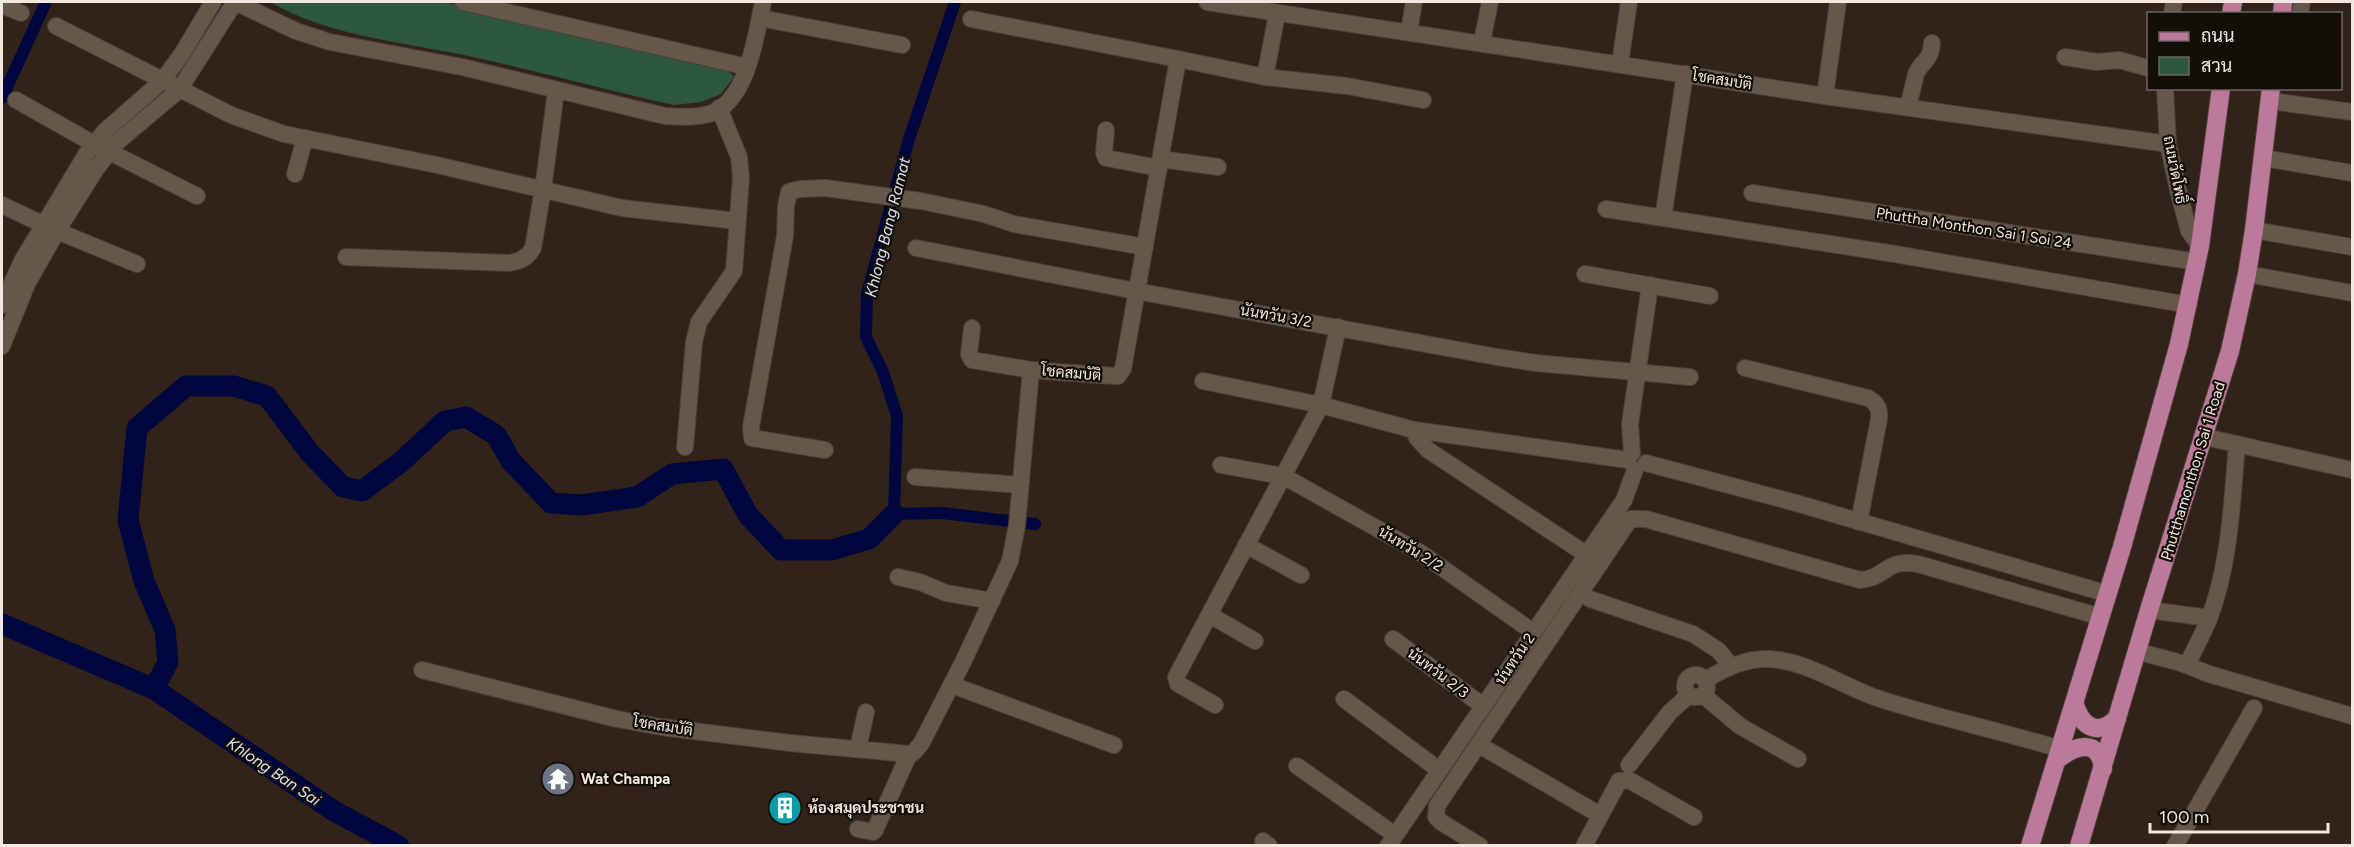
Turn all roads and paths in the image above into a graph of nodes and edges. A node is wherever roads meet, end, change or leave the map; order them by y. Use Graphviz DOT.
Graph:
graph roads {
  1 [pos="213,2"];
  2 [pos="235,2"];
  3 [pos="463,2"];
  4 [pos="1207,2"];
  5 [pos="1414,2"];
  6 [pos="1490,2"];
  7 [pos="1629,2"];
  8 [pos="1838,2"];
  9 [pos="2,5"];
  10 [pos="761,10"];
  11 [pos="21,13"];
  12 [pos="1277,14"];
  13 [pos="971,19"];
  14 [pos="56,26"];
  15 [pos="1409,31"];
  16 [pos="1482,42"];
  17 [pos="1932,43"];
  18 [pos="902,45"];
  19 [pos="2064,57"];
  20 [pos="1178,58"];
  21 [pos="1620,64"];
  22 [pos="747,67"];
  23 [pos="2147,68"];
  24 [pos="1685,74"];
  25 [pos="1265,76"];
  26 [pos="162,81"];
  27 [pos="178,90"];
  28 [pos="2165,90"];
  29 [pos="2221,90"];
  30 [pos="556,91"];
  31 [pos="2270,95"];
  32 [pos="1825,96"];
  33 [pos="16,100"];
  34 [pos="1423,100"];
  35 [pos="1908,107"];
  36 [pos="719,108"];
  37 [pos="2352,112"];
  38 [pos="1106,130"];
  39 [pos="305,138"];
  40 [pos="94,144"];
  41 [pos="2168,144"];
  42 [pos="110,151"];
  43 [pos="2263,158"];
  44 [pos="1160,163"];
  45 [pos="1218,167"];
  46 [pos="2352,173"];
  47 [pos="296,174"];
  48 [pos="543,189"];
  49 [pos="1752,193"];
  50 [pos="197,196"];
  51 [pos="2,205"];
  52 [pos="1606,209"];
  53 [pos="1663,218"];
  54 [pos="737,221"];
  55 [pos="50,228"];
  56 [pos="2254,230"];
  57 [pos="1144,247"];
  58 [pos="2352,247"];
  59 [pos="916,248"];
  60 [pos="2199,254"];
  61 [pos="346,257"];
  62 [pos="137,264"];
  63 [pos="1585,274"];
  64 [pos="2247,274"];
  65 [pos="1650,285"];
  66 [pos="1136,291"];
  67 [pos="2352,293"];
  68 [pos="1710,296"];
  69 [pos="2,305"];
  70 [pos="2188,305"];
  71 [pos="1338,327"];
  72 [pos="972,328"];
  73 [pos="2,346"];
  74 [pos="1745,368"];
  75 [pos="1031,370"];
  76 [pos="1637,372"];
  77 [pos="1690,377"];
  78 [pos="1203,381"];
  79 [pos="1321,405"];
  80 [pos="1414,430"];
  81 [pos="2205,437"];
  82 [pos="2237,444"];
  83 [pos="686,447"];
  84 [pos="825,450"];
  85 [pos="1635,462"];
  86 [pos="1221,465"];
  87 [pos="2352,470"];
  88 [pos="1283,476"];
  89 [pos="915,477"];
  90 [pos="1020,485"];
  91 [pos="1859,522"];
  92 [pos="1246,545"];
  93 [pos="1587,555"];
  94 [pos="1301,575"];
  95 [pos="898,577"];
  96 [pos="2108,594"];
  97 [pos="1590,598"];
  98 [pos="992,601"];
  99 [pos="2149,610"];
  100 [pos="1210,615"];
  101 [pos="2101,617"];
  102 [pos="2209,618"];
  103 [pos="1533,632"];
  104 [pos="1393,639"];
  105 [pos="1255,641"];
  106 [pos="2136,651"];
  107 [pos="2187,665"];
  108 [pos="1731,666"];
  109 [pos="422,670"];
  110 [pos="952,685"];
  111 [pos="1699,690"];
  112 [pos="1344,699"];
  113 [pos="1215,705"];
  114 [pos="2075,705"];
  115 [pos="1483,706"];
  116 [pos="2254,708"];
  117 [pos="866,712"];
  118 [pos="2352,716"];
  119 [pos="2117,718"];
  120 [pos="1114,745"];
  121 [pos="1479,745"];
  122 [pos="858,748"];
  123 [pos="909,754"];
  124 [pos="2059,754"];
  125 [pos="1798,759"];
  126 [pos="1629,765"];
  127 [pos="1297,766"];
  128 [pos="2103,769"];
  129 [pos="1439,770"];
  130 [pos="1600,815"];
  131 [pos="1694,817"];
  132 [pos="858,829"];
  133 [pos="1391,840"];
  134 [pos="1480,846"];
  135 [pos="1584,846"];
  136 [pos="2030,846"];
  137 [pos="2079,846"];
  138 [pos="2175,846"];
  1 -- 26 [label="street"];
  2 -- 27 [label="street"];
  2 -- 30 [label="street"];
  3 -- 22 [label="street"];
  4 -- 12 [label="street, โชคสมบัติ"];
  5 -- 15 [label="street"];
  6 -- 16 [label="street"];
  7 -- 21 [label="street"];
  8 -- 32 [label="street"];
  9 -- 11 [label="street"];
  10 -- 18 [label="street"];
  10 -- 22 [label="street"];
  12 -- 15 [label="street, โชคสมบัติ"];
  12 -- 25 [label="street"];
  13 -- 20 [label="street"];
  14 -- 26 [label="street"];
  15 -- 16 [label="street, โชคสมบัติ"];
  16 -- 21 [label="street, โชคสมบัติ"];
  17 -- 35 [label="street"];
  19 -- 23 [label="street"];
  20 -- 25 [label="street"];
  20 -- 44 [label="street, โชคสมบัติ"];
  21 -- 24 [label="street, โชคสมบัติ"];
  22 -- 36 [label="street"];
  24 -- 32 [label="street, โชคสมบัติ"];
  24 -- 53 [label="street"];
  25 -- 34 [label="street"];
  26 -- 27 [label="street"];
  26 -- 40 [label="street"];
  27 -- 39 [label="street"];
  27 -- 42 [label="street"];
  28 -- 41 [label="street, ถนนวัดโพธิ์"];
  29 -- 60 [label="main road"];
  30 -- 36 [label="street"];
  30 -- 48 [label="street"];
  31 -- 37 [label="street"];
  31 -- 43 [label="main road, Phutthamonthon Sai 1 Road"];
  32 -- 35 [label="street, โชคสมบัติ"];
  33 -- 40 [label="street"];
  35 -- 41 [label="street, โชคสมบัติ"];
  36 -- 54 [label="street"];
  38 -- 44 [label="street"];
  39 -- 47 [label="street"];
  39 -- 48 [label="street"];
  40 -- 42 [label="street"];
  40 -- 55 [label="street"];
  41 -- 60 [label="street, ถนนวัดโพธิ์"];
  42 -- 50 [label="street"];
  42 -- 55 [label="street"];
  43 -- 46 [label="street"];
  43 -- 56 [label="main road, Phutthamonthon Sai 1 Road"];
  44 -- 45 [label="street"];
  44 -- 57 [label="street, โชคสมบัติ"];
  48 -- 54 [label="street"];
  48 -- 61 [label="street"];
  49 -- 60 [label="street, Phuttha Monthon Sai 1 Soi 24"];
  51 -- 55 [label="street"];
  52 -- 53 [label="street"];
  53 -- 70 [label="street"];
  54 -- 83 [label="street"];
  55 -- 62 [label="street"];
  55 -- 69 [label="street"];
  55 -- 73 [label="street"];
  56 -- 58 [label="street"];
  56 -- 64 [label="main road, Phutthamonthon Sai 1 Road"];
  57 -- 66 [label="street, โชคสมบัติ"];
  57 -- 84 [label="street"];
  59 -- 66 [label="street, นันทวัน 3/2"];
  60 -- 70 [label="main road"];
  63 -- 65 [label="street"];
  64 -- 67 [label="street"];
  64 -- 81 [label="main road, Phutthamonthon Sai 1 Road"];
  65 -- 68 [label="street"];
  65 -- 76 [label="street"];
  66 -- 71 [label="street, นันทวัน 3/2"];
  66 -- 75 [label="street, โชคสมบัติ"];
  70 -- 96 [label="main road"];
  71 -- 76 [label="street, นันทวัน 3/2"];
  71 -- 79 [label="street"];
  72 -- 75 [label="street"];
  74 -- 91 [label="street"];
  75 -- 90 [label="street, โชคสมบัติ"];
  76 -- 77 [label="street, นันทวัน 3/2"];
  76 -- 85 [label="street"];
  78 -- 79 [label="street"];
  79 -- 80 [label="street"];
  79 -- 88 [label="street"];
  80 -- 85 [label="street"];
  80 -- 93 [label="street"];
  81 -- 82 [label="street"];
  81 -- 99 [label="main road, Phutthamonthon Sai 1 Road"];
  82 -- 87 [label="street"];
  82 -- 102 [label="street"];
  85 -- 91 [label="street"];
  85 -- 93 [label="street, นันทวัน 2"];
  86 -- 88 [label="street, นันทวัน 2/2"];
  88 -- 92 [label="street"];
  88 -- 103 [label="street, นันทวัน 2/2"];
  89 -- 90 [label="street"];
  90 -- 98 [label="street, โชคสมบัติ"];
  91 -- 96 [label="street"];
  92 -- 94 [label="street"];
  92 -- 100 [label="street"];
  93 -- 103 [label="street, นันทวัน 2"];
  95 -- 98 [label="street"];
  96 -- 101 [label="main road"];
  97 -- 108 [label="street"];
  98 -- 110 [label="street, โชคสมบัติ"];
  99 -- 102 [label="street"];
  99 -- 106 [label="main road, Phutthamonthon Sai 1 Road"];
  100 -- 105 [label="street"];
  100 -- 113 [label="street"];
  101 -- 114 [label="main road"];
  101 -- 121 [label="street"];
  102 -- 107 [label="street"];
  103 -- 115 [label="street, นันทวัน 2"];
  104 -- 115 [label="street, นันทวัน 2/3"];
  106 -- 107 [label="street"];
  106 -- 119 [label="main road, Phutthamonthon Sai 1 Road"];
  107 -- 118 [label="street"];
  108 -- 111 [label="street"];
  108 -- 124 [label="street"];
  109 -- 122 [label="street, โชคสมบัติ"];
  110 -- 120 [label="street"];
  110 -- 123 [label="street, โชคสมบัติ"];
  111 -- 125 [label="street"];
  111 -- 126 [label="street"];
  112 -- 129 [label="street"];
  114 -- 119 [label="main road"];
  114 -- 124 [label="main road"];
  115 -- 129 [label="street, นันทวัน 2"];
  116 -- 138 [label="street"];
  117 -- 122 [label="street"];
  119 -- 128 [label="main road, Phutthamonthon Sai 1 Road"];
  121 -- 130 [label="street"];
  121 -- 134 [label="street"];
  122 -- 123 [label="street, โชคสมบัติ"];
  123 -- 132 [label="street, โชคสมบัติ"];
  124 -- 128 [label="main road"];
  124 -- 136 [label="main road"];
  127 -- 133 [label="street"];
  128 -- 137 [label="main road, Phutthamonthon Sai 1 Road"];
  129 -- 133 [label="street, นันทวัน 2"];
  130 -- 131 [label="street"];
  130 -- 135 [label="street"];
}
